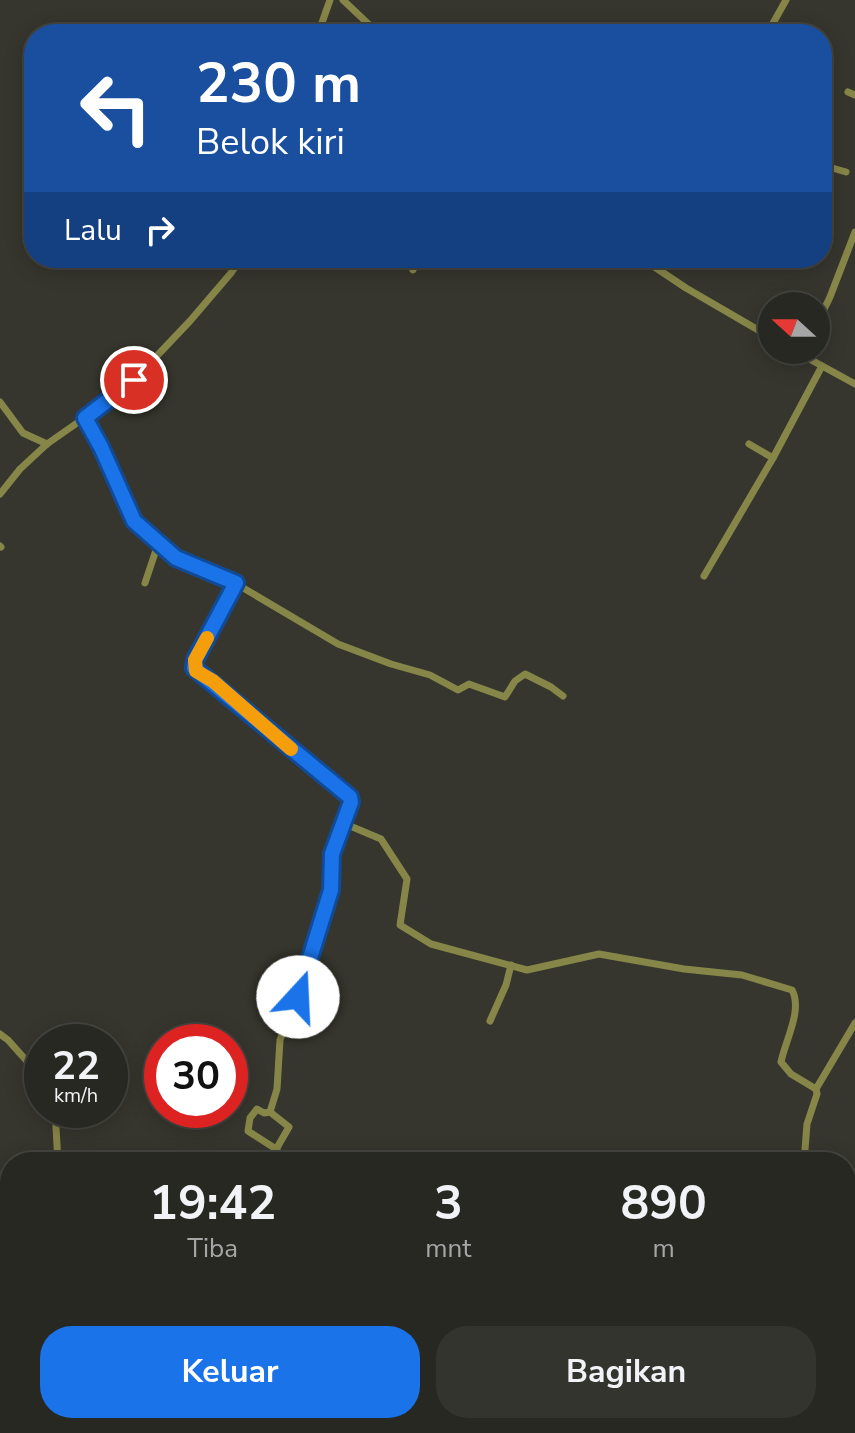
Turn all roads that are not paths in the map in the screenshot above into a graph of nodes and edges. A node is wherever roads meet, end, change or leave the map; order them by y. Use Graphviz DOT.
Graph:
graph roads {
  1 [pos="330,0"];
  2 [pos="343,0"];
  3 [pos="786,0"];
  4 [pos="322,24"];
  5 [pos="368,24"];
  6 [pos="773,24"];
  7 [pos="832,168"];
  8 [pos="846,172"];
  9 [pos="855,232"];
  10 [pos="234,268"];
  11 [pos="656,268"];
  12 [pos="830,297"];
  13 [pos="758,330"];
  14 [pos="819,364"];
  15 [pos="822,366"];
  16 [pos="855,384"];
  17 [pos="0,402"];
  18 [pos="85,418"];
  19 [pos="47,444"];
  20 [pos="749,444"];
  21 [pos="773,458"];
  22 [pos="0,494"];
  23 [pos="158,544"];
  24 [pos="704,576"];
  25 [pos="145,583"];
  26 [pos="236,583"];
  27 [pos="563,696"];
  28 [pos="343,823"];
  29 [pos="511,965"];
  30 [pos="490,1021"];
  31 [pos="855,1023"];
  32 [pos="0,1034"];
  33 [pos="24,1058"];
  34 [pos="816,1089"];
  35 [pos="270,1112"];
  36 [pos="56,1128"];
  37 [pos="276,1149"];
  38 [pos="57,1152"];
  39 [pos="275,1152"];
  40 [pos="805,1152"];
  1 -- 4 [label="street"];
  2 -- 5 [label="street"];
  3 -- 6 [label="street"];
  7 -- 8 [label="street"];
  9 -- 12 [label="street"];
  10 -- 18 [label="street"];
  11 -- 13 [label="street"];
  14 -- 15 [label="street"];
  15 -- 16 [label="street"];
  15 -- 21 [label="street"];
  17 -- 19 [label="street"];
  18 -- 19 [label="street"];
  18 -- 23 [label="street"];
  19 -- 22 [label="street"];
  20 -- 21 [label="street"];
  21 -- 24 [label="street"];
  23 -- 25 [label="street"];
  23 -- 26 [label="street"];
  26 -- 27 [label="street"];
  26 -- 28 [label="street"];
  28 -- 29 [label="street"];
  28 -- 35 [label="street"];
  29 -- 30 [label="street"];
  29 -- 34 [label="street"];
  31 -- 34 [label="street"];
  32 -- 33 [label="street"];
  34 -- 40 [label="street"];
  35 -- 37 [label="street"];
  35 -- 37 [label="street"];
  36 -- 38 [label="street"];
  37 -- 39 [label="street"];
}
